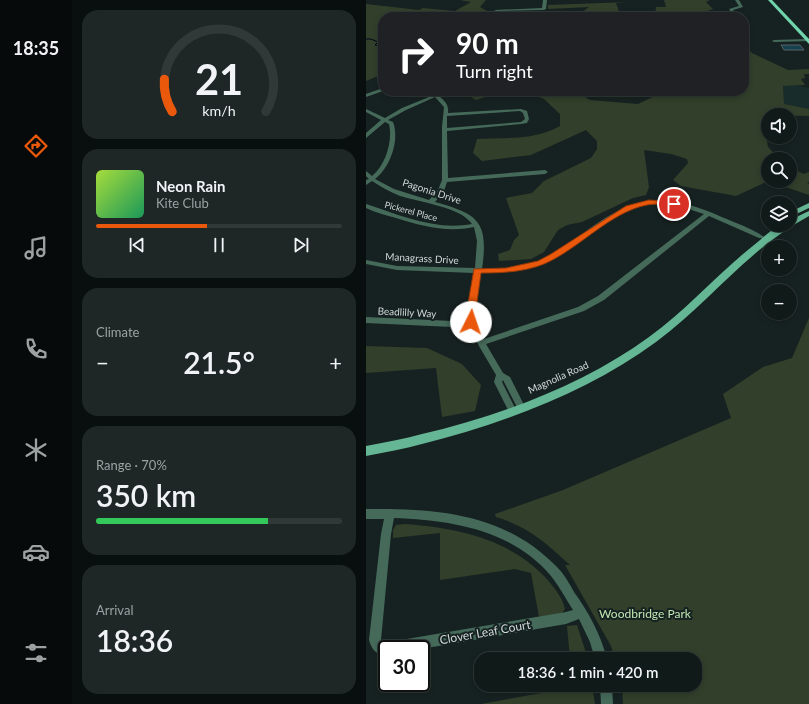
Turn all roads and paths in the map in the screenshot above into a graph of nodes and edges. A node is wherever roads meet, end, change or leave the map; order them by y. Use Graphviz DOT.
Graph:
graph roads {
  1 [pos="545,0"];
  2 [pos="737,0"];
  3 [pos="770,0"];
  4 [pos="775,0"];
  5 [pos="496,10"];
  6 [pos="733,12"];
  7 [pos="808,40"];
  8 [pos="774,41"];
  9 [pos="378,91"];
  10 [pos="366,96"];
  11 [pos="436,96"];
  12 [pos="366,110"];
  13 [pos="445,115"];
  14 [pos="384,118"];
  15 [pos="444,130"];
  16 [pos="366,136"];
  17 [pos="545,172"];
  18 [pos="366,173"];
  19 [pos="445,180"];
  20 [pos="369,181"];
  21 [pos="431,202"];
  22 [pos="809,205"];
  23 [pos="366,206"];
  24 [pos="797,211"];
  25 [pos="708,214"];
  26 [pos="809,214"];
  27 [pos="797,220"];
  28 [pos="476,224"];
  29 [pos="767,232"];
  30 [pos="777,232"];
  31 [pos="761,238"];
  32 [pos="366,262"];
  33 [pos="731,270"];
  34 [pos="477,271"];
  35 [pos="366,320"];
  36 [pos="471,322"];
  37 [pos="482,343"];
  38 [pos="517,408"];
  39 [pos="366,451"];
  40 [pos="366,514"];
  41 [pos="390,514"];
  42 [pos="582,612"];
  43 [pos="430,642"];
  44 [pos="378,647"];
  45 [pos="599,652"];
  46 [pos="606,692"];
  47 [pos="607,704"];
  1 -- 5 [label="street"];
  2 -- 6 [label="street"];
  3 -- 7 [label="highway"];
  4 -- 7 [label="highway"];
  7 -- 8 [label="street"];
  9 -- 10 [label="street"];
  11 -- 13 [label="street"];
  11 -- 14 [label="street"];
  12 -- 14 [label="street"];
  13 -- 15 [label="street"];
  13 -- 15 [label="street"];
  14 -- 16 [label="street"];
  14 -- 20 [label="street"];
  15 -- 19 [label="street"];
  17 -- 19 [label="street"];
  18 -- 20 [label="street, Pagonia Drive"];
  19 -- 21 [label="street"];
  20 -- 21 [label="street, Pagonia Drive"];
  21 -- 28 [label="street, Pagonia Drive"];
  22 -- 24 [label="main road"];
  23 -- 28 [label="street, Pickerel Place"];
  25 -- 31 [label="street, Managrass Drive"];
  25 -- 34 [label="street, Managrass Drive"];
  25 -- 37 [label="street"];
  26 -- 27 [label="main road"];
  28 -- 34 [label="street"];
  29 -- 31 [label="main road, Magnolia Road"];
  30 -- 33 [label="main road, Magnolia Road"];
  31 -- 33 [label="main road, Magnolia Road"];
  32 -- 34 [label="street, Managrass Drive"];
  33 -- 38 [label="main road, Magnolia Road"];
  34 -- 36 [label="street"];
  35 -- 36 [label="street, Beadlilly Way"];
  36 -- 37 [label="street"];
  37 -- 38 [label="street"];
  38 -- 39 [label="main road, Magnolia Road"];
  40 -- 41 [label="street"];
  41 -- 42 [label="street"];
  41 -- 44 [label="street, Clover Leaf Court"];
  42 -- 43 [label="street, Clover Leaf Court"];
  42 -- 45 [label="street"];
  46 -- 47 [label="street"];
}
